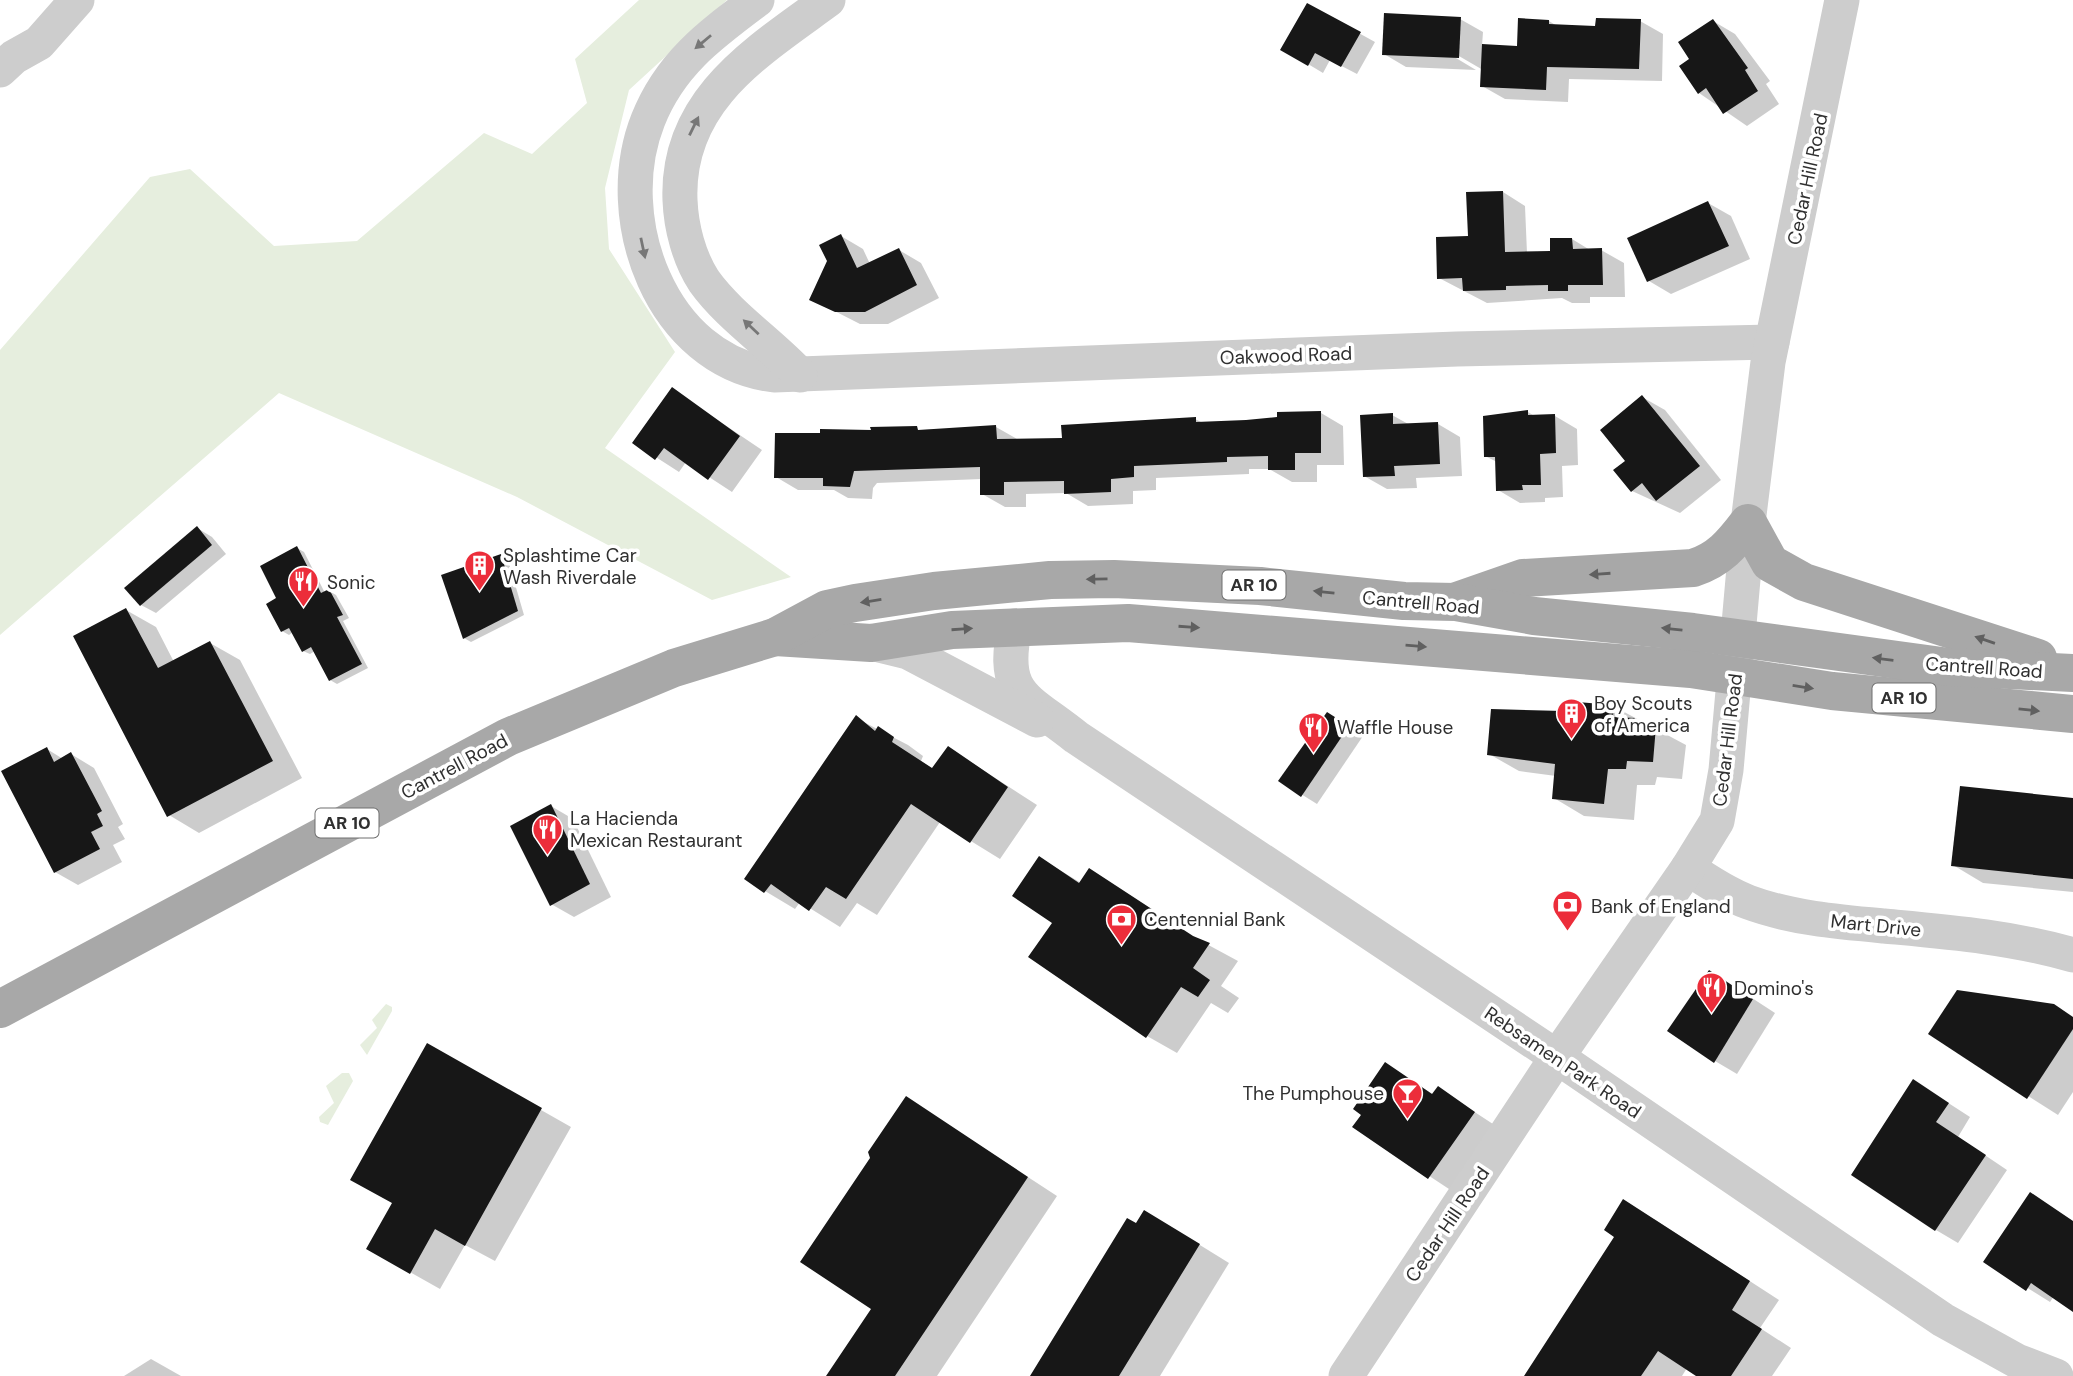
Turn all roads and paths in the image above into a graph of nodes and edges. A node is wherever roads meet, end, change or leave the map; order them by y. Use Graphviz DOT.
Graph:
graph roads {
  1 [pos="76,0"];
  2 [pos="757,0"];
  3 [pos="828,0"];
  4 [pos="1842,0"];
  5 [pos="5,57"];
  6 [pos="1772,342"];
  7 [pos="800,374"];
  8 [pos="1748,523"];
  9 [pos="1456,602"];
  10 [pos="1015,626"];
  11 [pos="775,637"];
  12 [pos="1740,639"];
  13 [pos="871,643"];
  14 [pos="2073,671"];
  15 [pos="1736,676"];
  16 [pos="2073,714"];
  17 [pos="1076,737"];
  18 [pos="1688,868"];
  19 [pos="2073,955"];
  20 [pos="0,1009"];
  21 [pos="1558,1057"];
  22 [pos="1346,1376"];
  23 [pos="2056,1376"];
  1 -- 5 [label="street"];
  2 -- 7 [label="street, Oakwood Road, one-way"];
  7 -- 3 [label="street, one-way"];
  4 -- 6 [label="street, Cedar Hill Road"];
  6 -- 7 [label="street, Oakwood Road"];
  6 -- 8 [label="street, Cedar Hill Road"];
  8 -- 9 [label="main road, one-way"];
  8 -- 12 [label="street, Cedar Hill Road"];
  14 -- 8 [label="main road, one-way"];
  9 -- 11 [label="main road, Cantrell Road / AR 10, one-way"];
  12 -- 9 [label="main road, Cantrell Road / AR 10, one-way"];
  13 -- 10 [label="main road, Cantrell Road / AR 10, one-way"];
  10 -- 15 [label="main road, Cantrell Road / AR 10, one-way"];
  10 -- 17 [label="street, Rebsamen Park Road"];
  11 -- 13 [label="main road, Cantrell Road / AR 10"];
  11 -- 20 [label="main road, Cantrell Road / AR 10"];
  14 -- 12 [label="main road, Cantrell Road / AR 10, one-way"];
  12 -- 15 [label="street, Cedar Hill Road"];
  13 -- 17 [label="street, Rebsamen Park Road"];
  15 -- 16 [label="main road, Cantrell Road / AR 10, one-way"];
  15 -- 18 [label="street, Cedar Hill Road"];
  17 -- 21 [label="street, Rebsamen Park Road"];
  18 -- 19 [label="street, Mart Drive"];
  18 -- 21 [label="street, Cedar Hill Road"];
  21 -- 22 [label="street, Cedar Hill Road"];
  21 -- 23 [label="street, Rebsamen Park Road"];
}
